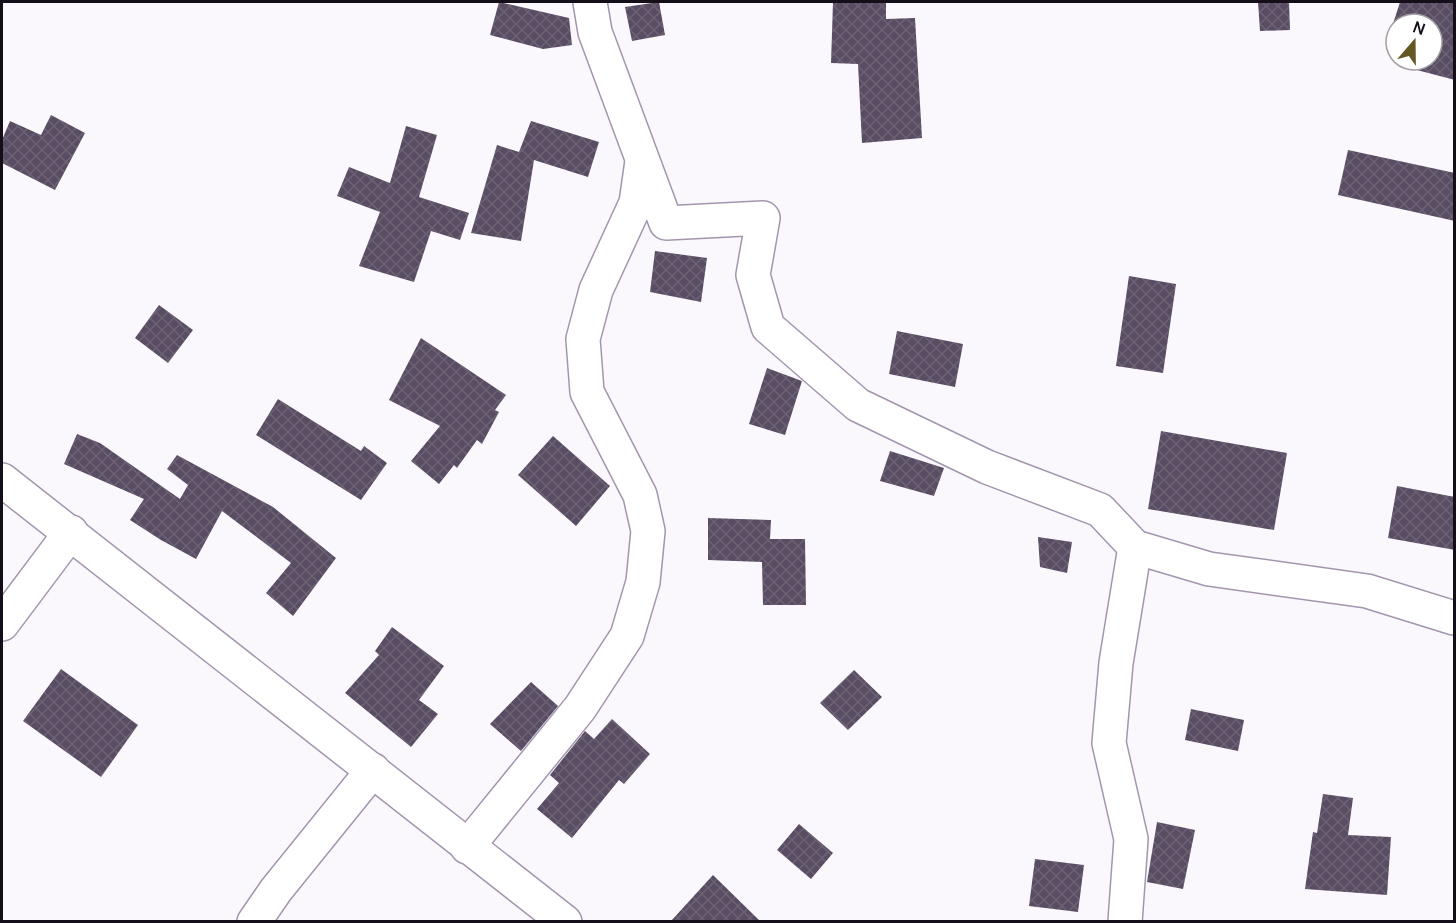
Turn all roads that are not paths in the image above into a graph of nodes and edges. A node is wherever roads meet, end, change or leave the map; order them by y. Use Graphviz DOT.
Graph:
graph roads {
  1 [pos="590,2"];
  2 [pos="642,159"];
  3 [pos="2,480"];
  4 [pos="71,532"];
  5 [pos="1135,547"];
  6 [pos="1455,618"];
  7 [pos="2,624"];
  8 [pos="373,770"];
  9 [pos="467,847"];
  10 [pos="254,921"];
  11 [pos="565,921"];
  12 [pos="1125,921"];
  1 -- 2 [label="street"];
  2 -- 5 [label="street"];
  2 -- 9 [label="street"];
  3 -- 4 [label="street"];
  4 -- 7 [label="street"];
  4 -- 8 [label="street"];
  5 -- 6 [label="street"];
  5 -- 12 [label="street"];
  8 -- 9 [label="street"];
  8 -- 10 [label="street"];
  9 -- 11 [label="street"];
}
